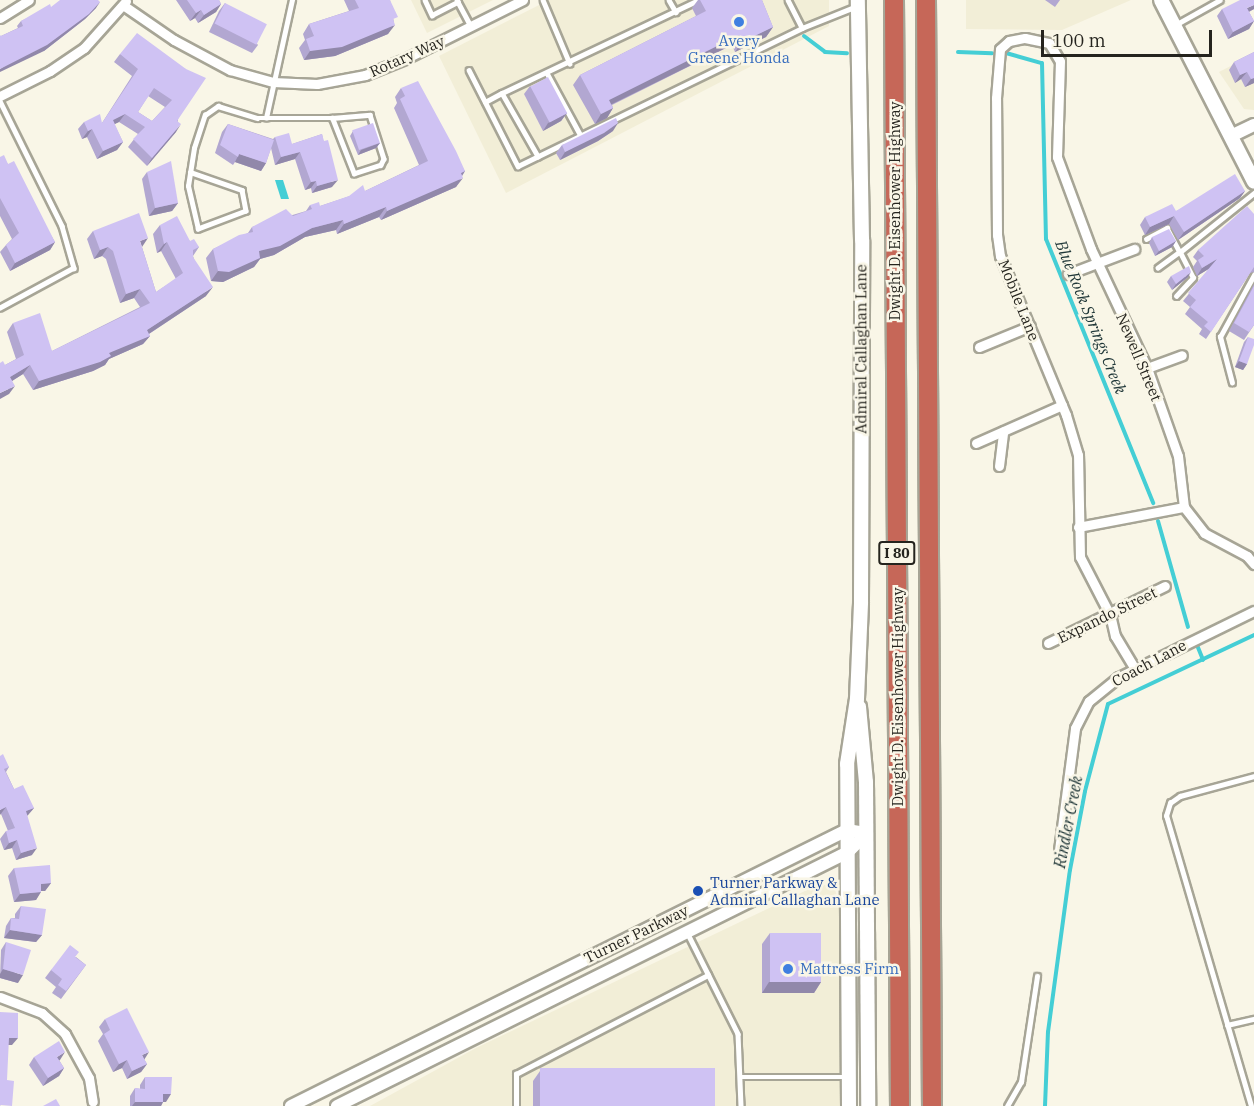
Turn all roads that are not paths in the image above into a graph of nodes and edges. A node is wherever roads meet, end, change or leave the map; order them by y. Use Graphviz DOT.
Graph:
graph roads {
  1 [pos="29,0"];
  2 [pos="292,0"];
  3 [pos="425,0"];
  4 [pos="523,0"];
  5 [pos="543,0"];
  6 [pos="669,0"];
  7 [pos="699,0"];
  8 [pos="788,0"];
  9 [pos="894,0"];
  10 [pos="926,0"];
  11 [pos="1161,0"];
  12 [pos="1220,0"];
  13 [pos="458,1"];
  14 [pos="125,3"];
  15 [pos="858,3"];
  16 [pos="676,12"];
  17 [pos="0,18"];
  18 [pos="471,26"];
  19 [pos="1174,26"];
  20 [pos="802,28"];
  21 [pos="570,64"];
  22 [pos="469,70"];
  23 [pos="547,73"];
  24 [pos="273,82"];
  25 [pos="502,93"];
  26 [pos="0,96"];
  27 [pos="0,101"];
  28 [pos="485,102"];
  29 [pos="266,118"];
  30 [pos="332,118"];
  31 [pos="1057,124"];
  32 [pos="1254,125"];
  33 [pos="580,134"];
  34 [pos="1232,136"];
  35 [pos="538,156"];
  36 [pos="190,172"];
  37 [pos="1254,183"];
  38 [pos="1146,239"];
  39 [pos="1134,249"];
  40 [pos="1180,252"];
  41 [pos="1096,261"];
  42 [pos="1158,268"];
  43 [pos="1068,274"];
  44 [pos="1254,275"];
  45 [pos="1176,296"];
  46 [pos="0,308"];
  47 [pos="1030,326"];
  48 [pos="979,346"];
  49 [pos="1182,356"];
  50 [pos="1147,368"];
  51 [pos="1232,383"];
  52 [pos="1062,405"];
  53 [pos="1004,431"];
  54 [pos="976,443"];
  55 [pos="999,466"];
  56 [pos="1184,507"];
  57 [pos="1078,527"];
  58 [pos="1254,564"];
  59 [pos="1165,586"];
  60 [pos="1254,611"];
  61 [pos="1110,615"];
  62 [pos="1048,644"];
  63 [pos="1135,669"];
  64 [pos="857,699"];
  65 [pos="1254,776"];
  66 [pos="847,830"];
  67 [pos="867,833"];
  68 [pos="1059,850"];
  69 [pos="848,852"];
  70 [pos="687,932"];
  71 [pos="708,975"];
  72 [pos="1037,976"];
  73 [pos="0,998"];
  74 [pos="1254,1019"];
  75 [pos="1227,1025"];
  76 [pos="742,1077"];
  77 [pos="849,1077"];
  78 [pos="93,1102"];
  79 [pos="291,1106"];
  80 [pos="337,1106"];
  81 [pos="516,1106"];
  82 [pos="741,1106"];
  83 [pos="849,1106"];
  84 [pos="868,1106"];
  85 [pos="900,1106"];
  86 [pos="932,1106"];
  87 [pos="1007,1106"];
  88 [pos="1251,1106"];
  1 -- 17 [label="street"];
  2 -- 24 [label="lane"];
  3 -- 13 [label="lane"];
  4 -- 18 [label="street, Rotary Way"];
  5 -- 21 [label="lane"];
  6 -- 16 [label="lane"];
  7 -- 16 [label="lane"];
  8 -- 20 [label="lane"];
  9 -- 85 [label="highway, Dwight D. Eisenhower Highway / I 80"];
  10 -- 86 [label="highway, Dwight D. Eisenhower Highway / I 80"];
  11 -- 19 [label="main road"];
  12 -- 19 [label="lane"];
  13 -- 18 [label="lane"];
  14 -- 24 [label="street, Rotary Way"];
  14 -- 26 [label="street"];
  15 -- 20 [label="lane"];
  15 -- 64 [label="main road, Admiral Callaghan Lane"];
  16 -- 21 [label="lane"];
  18 -- 24 [label="street, Rotary Way"];
  19 -- 34 [label="main road"];
  20 -- 33 [label="lane"];
  21 -- 23 [label="lane"];
  22 -- 28 [label="lane"];
  23 -- 25 [label="lane"];
  23 -- 33 [label="lane"];
  24 -- 29 [label="lane"];
  25 -- 28 [label="lane"];
  25 -- 35 [label="lane"];
  27 -- 46 [label="lane"];
  28 -- 35 [label="lane"];
  29 -- 30 [label="lane"];
  29 -- 36 [label="lane"];
  30 -- 30 [label="lane"];
  31 -- 41 [label="street, Newell Street"];
  31 -- 47 [label="street, Mobile Lane"];
  32 -- 34 [label="street"];
  33 -- 35 [label="lane"];
  34 -- 37 [label="main road"];
  36 -- 36 [label="lane"];
  37 -- 40 [label="lane"];
  38 -- 40 [label="lane"];
  39 -- 41 [label="street"];
  40 -- 42 [label="lane"];
  40 -- 45 [label="lane"];
  41 -- 43 [label="street"];
  41 -- 50 [label="street, Newell Street"];
  44 -- 51 [label="lane"];
  47 -- 48 [label="street"];
  47 -- 52 [label="street, Mobile Lane"];
  49 -- 50 [label="street"];
  50 -- 56 [label="street, Newell Street"];
  52 -- 53 [label="street"];
  52 -- 57 [label="street, Mobile Lane"];
  53 -- 54 [label="street"];
  53 -- 55 [label="street"];
  56 -- 57 [label="street"];
  56 -- 58 [label="street"];
  57 -- 61 [label="street, Mobile Lane"];
  59 -- 61 [label="street, Expando Street"];
  60 -- 63 [label="street, Coach Lane"];
  61 -- 62 [label="street, Expando Street"];
  61 -- 63 [label="street, Mobile Lane"];
  63 -- 68 [label="street, Coach Lane"];
  64 -- 66 [label="main road, Admiral Callaghan Lane"];
  64 -- 67 [label="main road, Admiral Callaghan Lane"];
  65 -- 75 [label="lane"];
  66 -- 67 [label="street"];
  66 -- 69 [label="main road, Admiral Callaghan Lane"];
  66 -- 79 [label="street, Turner Parkway"];
  67 -- 69 [label="street, Turner Parkway"];
  67 -- 84 [label="main road, Admiral Callaghan Lane"];
  69 -- 70 [label="street, Turner Parkway"];
  69 -- 77 [label="main road, Admiral Callaghan Lane"];
  70 -- 71 [label="lane"];
  70 -- 80 [label="street, Turner Parkway"];
  71 -- 76 [label="lane"];
  71 -- 81 [label="lane"];
  72 -- 87 [label="lane"];
  73 -- 78 [label="street"];
  74 -- 75 [label="lane"];
  75 -- 88 [label="lane"];
  76 -- 77 [label="lane"];
  76 -- 82 [label="lane"];
  77 -- 83 [label="main road, Admiral Callaghan Lane"];
}
